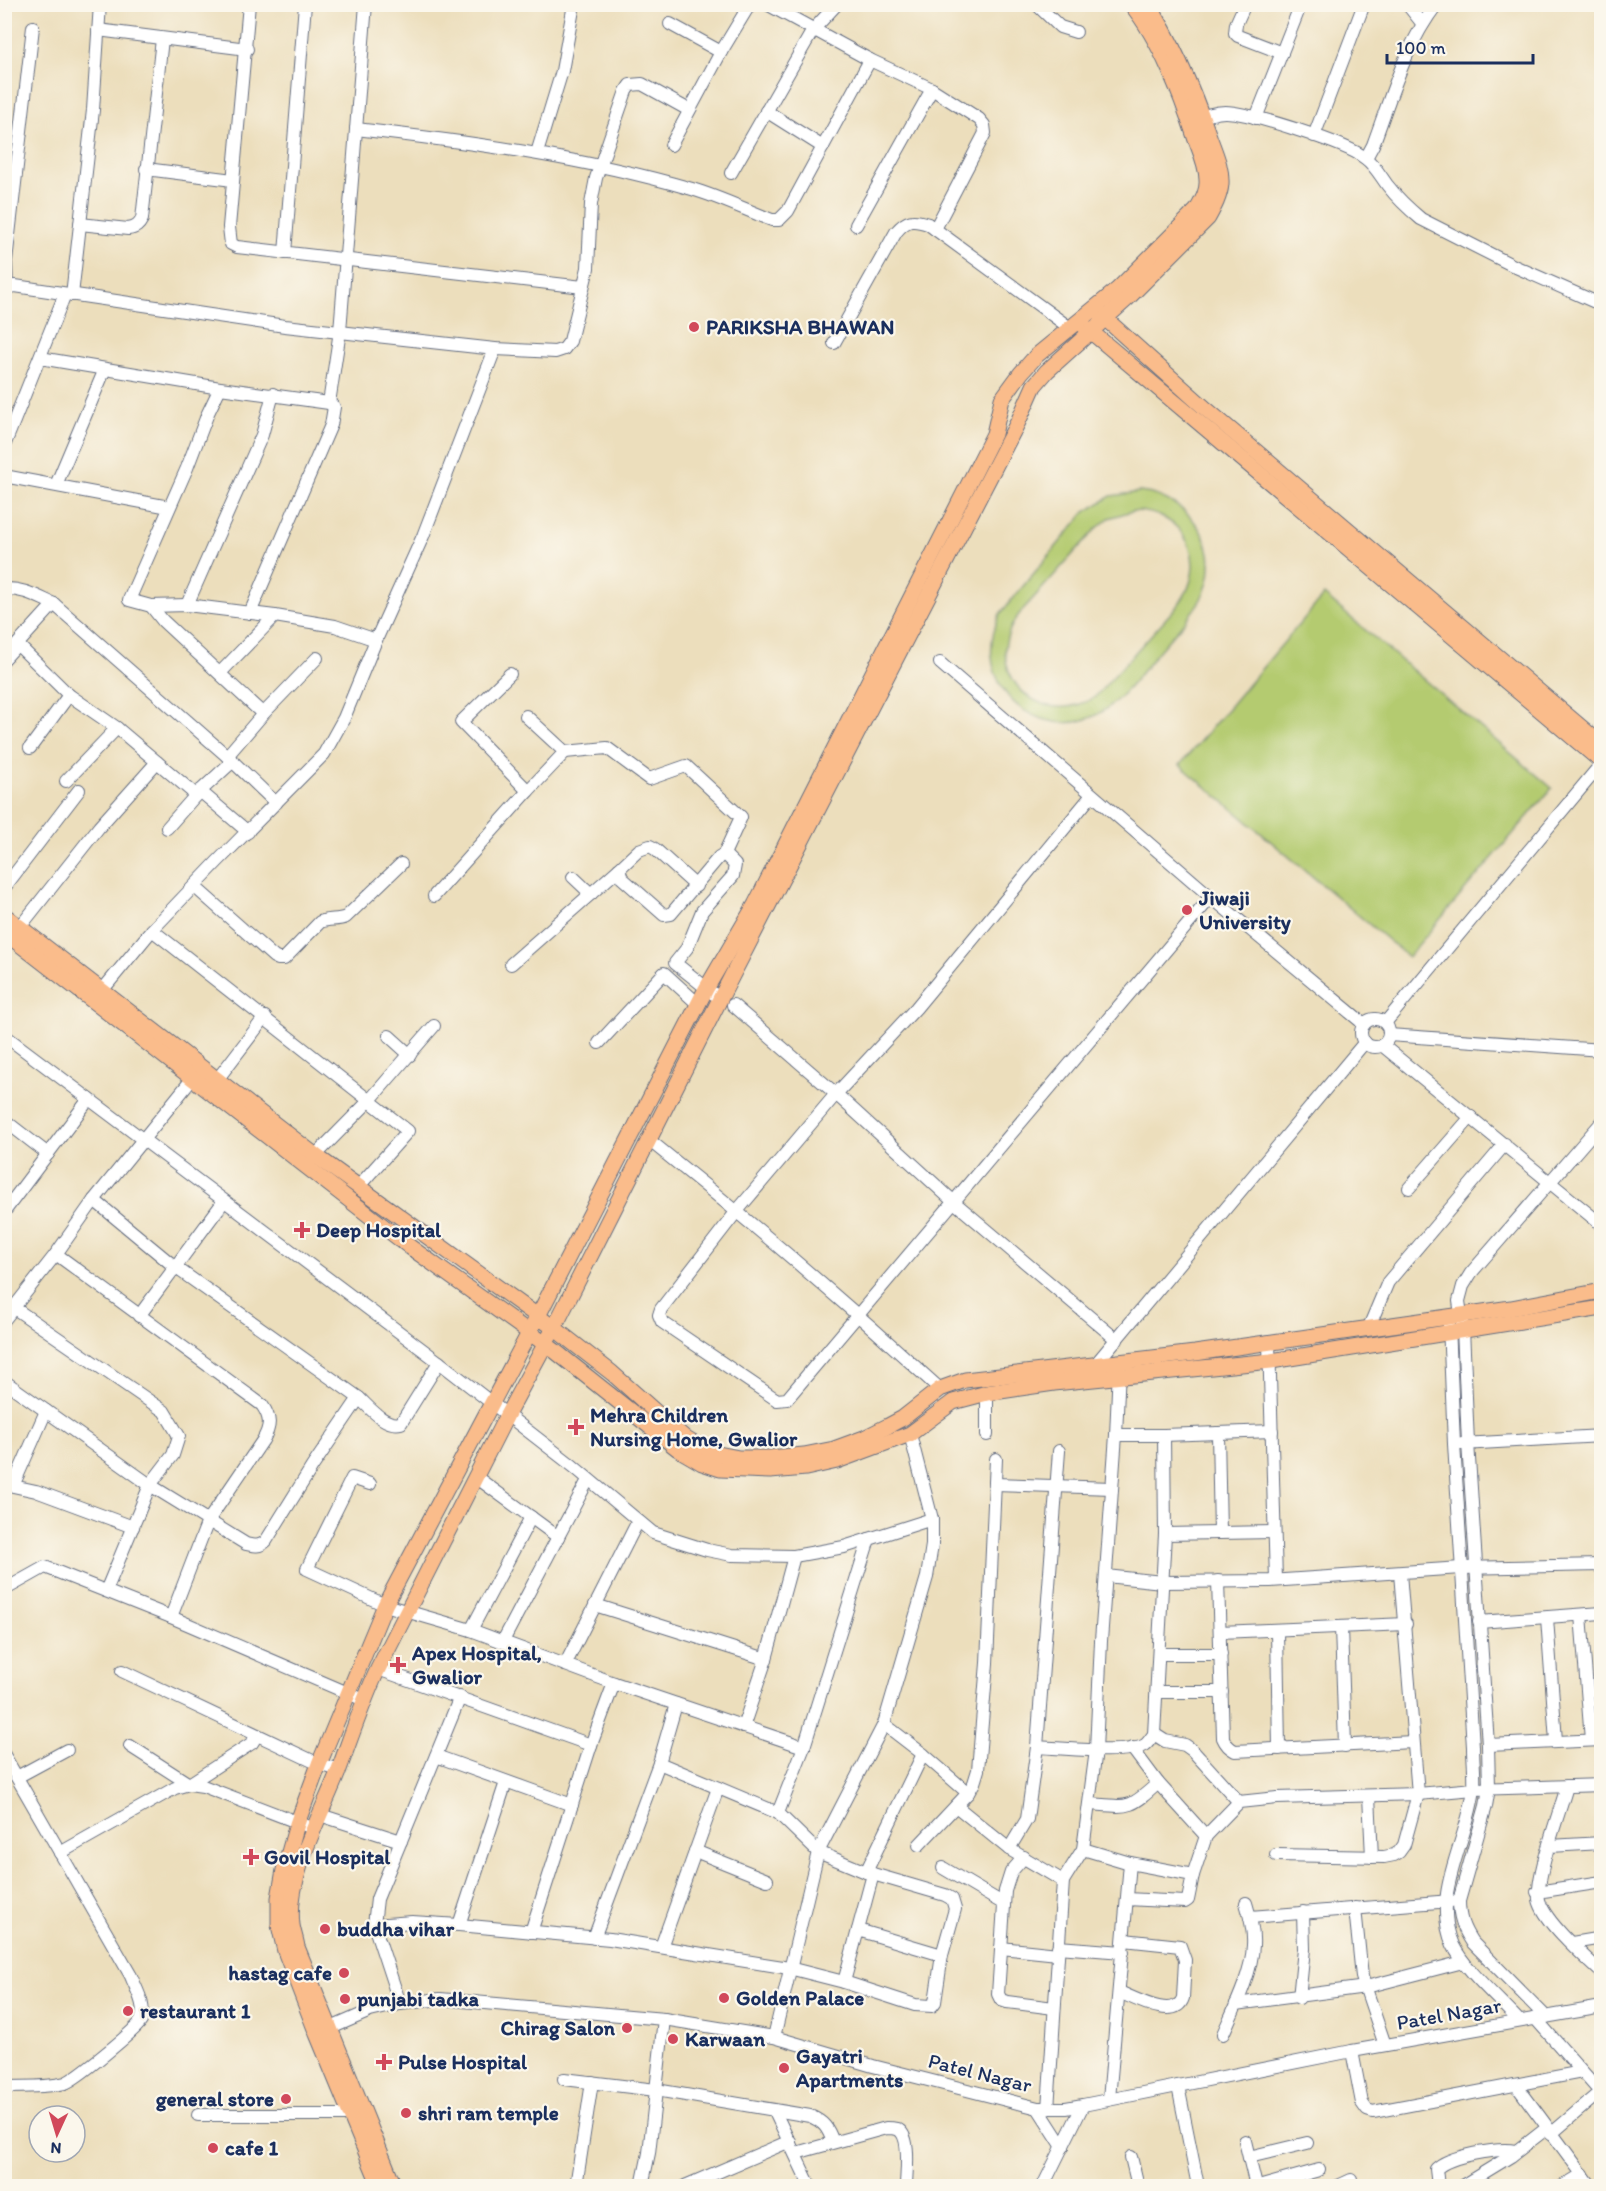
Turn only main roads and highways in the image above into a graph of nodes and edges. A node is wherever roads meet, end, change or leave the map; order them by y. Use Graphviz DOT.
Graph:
graph roads {
  1 [pos="1141,7"];
  2 [pos="1099,314"];
  3 [pos="1080,327"];
  4 [pos="1602,745"];
  5 [pos="1602,762"];
  6 [pos="4,915"];
  7 [pos="4,932"];
  8 [pos="98,996"];
  9 [pos="213,1085"];
  10 [pos="311,1161"];
  11 [pos="443,1249"];
  12 [pos="432,1263"];
  13 [pos="1602,1291"];
  14 [pos="1602,1308"];
  15 [pos="538,1316"];
  16 [pos="1456,1323"];
  17 [pos="555,1328"];
  18 [pos="529,1332"];
  19 [pos="546,1345"];
  20 [pos="1118,1370"];
  21 [pos="915,1408"];
  22 [pos="925,1422"];
  23 [pos="738,1464"];
  24 [pos="323,2031"];
  25 [pos="380,2187"];
  26 [pos="394,2187"];
  1 -- 2 [label="main road"];
  2 -- 3 [label="main road"];
  2 -- 4 [label="main road"];
  3 -- 5 [label="main road"];
  3 -- 15 [label="main road"];
  3 -- 17 [label="main road"];
  6 -- 8 [label="main road"];
  7 -- 8 [label="main road"];
  8 -- 9 [label="main road"];
  8 -- 9 [label="main road"];
  9 -- 10 [label="main road"];
  10 -- 11 [label="main road"];
  10 -- 12 [label="main road"];
  11 -- 12 [label="main road"];
  11 -- 15 [label="main road"];
  12 -- 18 [label="main road"];
  13 -- 16 [label="main road"];
  14 -- 16 [label="main road"];
  15 -- 17 [label="main road"];
  15 -- 18 [label="main road"];
  16 -- 20 [label="main road"];
  16 -- 20 [label="main road"];
  17 -- 19 [label="main road"];
  17 -- 23 [label="main road"];
  18 -- 19 [label="main road"];
  18 -- 24 [label="main road"];
  19 -- 23 [label="main road"];
  19 -- 24 [label="main road"];
  20 -- 21 [label="main road"];
  20 -- 22 [label="main road"];
  21 -- 22 [label="main road"];
  21 -- 23 [label="main road"];
  22 -- 23 [label="main road"];
  24 -- 25 [label="main road"];
  24 -- 26 [label="main road"];
}
